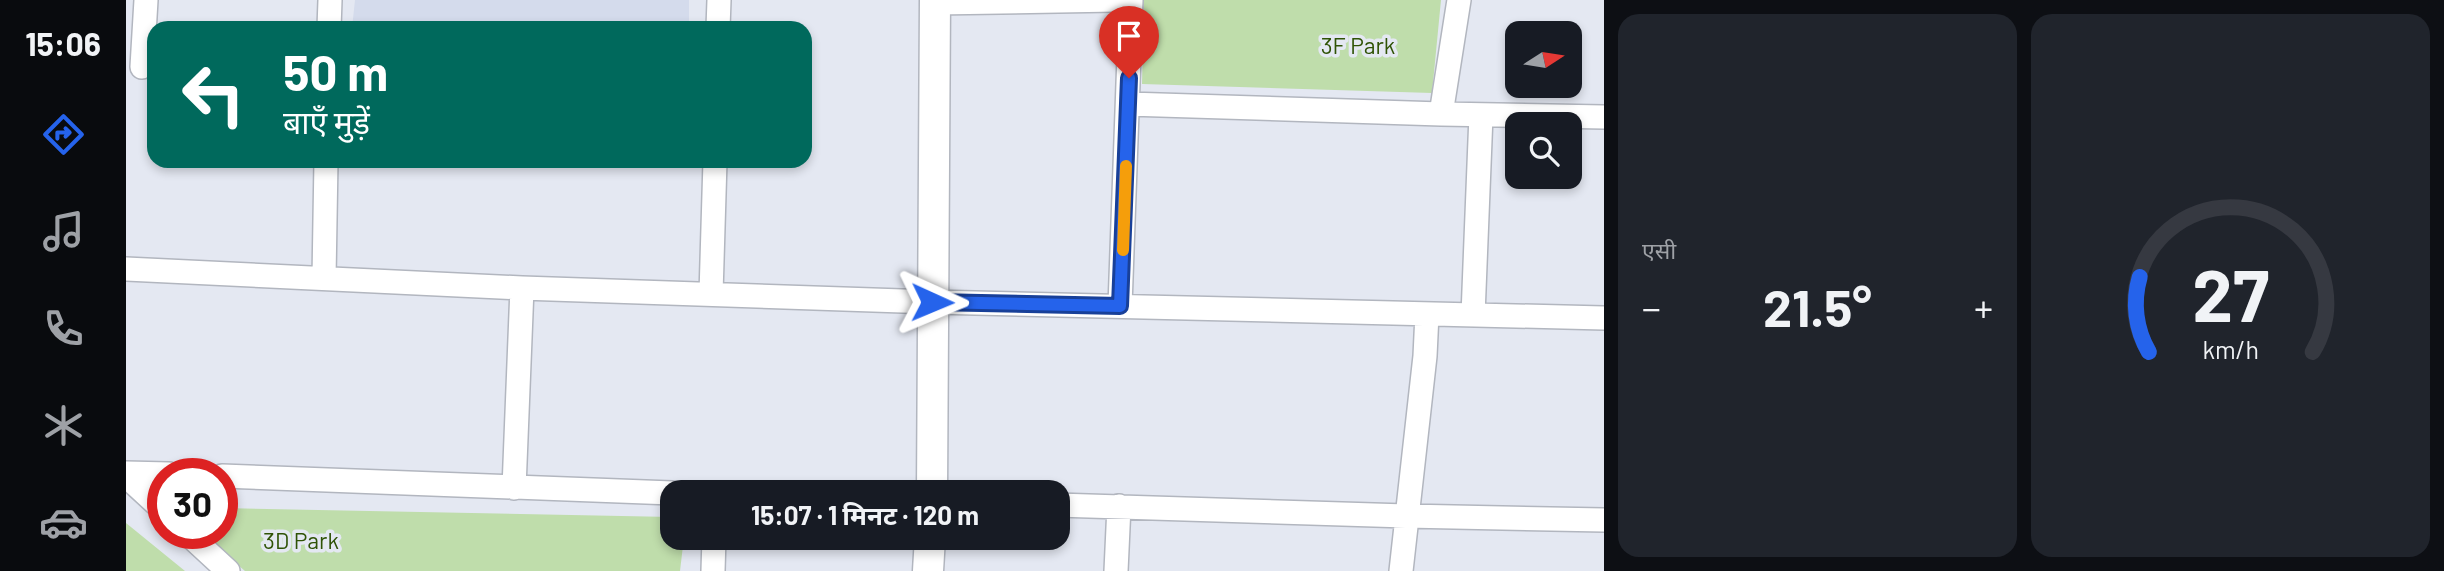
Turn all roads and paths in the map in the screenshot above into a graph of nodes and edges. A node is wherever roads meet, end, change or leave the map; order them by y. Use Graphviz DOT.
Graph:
graph roads {
  1 [pos="146,0"];
  2 [pos="330,0"];
  3 [pos="719,0"];
  4 [pos="1116,0"];
  5 [pos="1132,0"];
  6 [pos="1459,0"];
  7 [pos="935,2"];
  8 [pos="329,21"];
  9 [pos="718,21"];
  10 [pos="141,67"];
  11 [pos="1128,104"];
  12 [pos="1441,114"];
  13 [pos="1481,115"];
  14 [pos="1604,117"];
  15 [pos="326,168"];
  16 [pos="715,168"];
  17 [pos="126,269"];
  18 [pos="324,278"];
  19 [pos="522,288"];
  20 [pos="711,294"];
  21 [pos="932,302"];
  22 [pos="1120,306"];
  23 [pos="1427,314"];
  24 [pos="1473,315"];
  25 [pos="1604,318"];
  26 [pos="126,474"];
  27 [pos="147,474"];
  28 [pos="238,477"];
  29 [pos="932,480"];
  30 [pos="514,488"];
  31 [pos="660,493"];
  32 [pos="147,494"];
  33 [pos="1070,505"];
  34 [pos="1119,506"];
  35 [pos="1406,516"];
  36 [pos="1604,520"];
  37 [pos="204,549"];
  38 [pos="714,550"];
  39 [pos="929,550"];
  40 [pos="228,571"];
  41 [pos="713,571"];
  42 [pos="928,571"];
  43 [pos="1116,571"];
  44 [pos="1401,571"];
  1 -- 10 [label="street"];
  2 -- 8 [label="street"];
  3 -- 9 [label="street"];
  4 -- 7 [label="street"];
  5 -- 11 [label="street"];
  6 -- 12 [label="street"];
  7 -- 21 [label="street"];
  11 -- 12 [label="street"];
  11 -- 22 [label="street"];
  12 -- 13 [label="street"];
  13 -- 14 [label="street"];
  13 -- 24 [label="street"];
  15 -- 18 [label="street"];
  16 -- 20 [label="street"];
  17 -- 18 [label="street"];
  18 -- 19 [label="street"];
  19 -- 20 [label="street"];
  19 -- 30 [label="street"];
  20 -- 21 [label="street"];
  21 -- 22 [label="street"];
  21 -- 29 [label="street"];
  22 -- 23 [label="street"];
  23 -- 24 [label="street"];
  23 -- 35 [label="street"];
  24 -- 25 [label="street"];
  26 -- 27 [label="street"];
  26 -- 32 [label="street"];
  28 -- 30 [label="street"];
  30 -- 31 [label="street"];
  33 -- 34 [label="street"];
  34 -- 35 [label="street"];
  34 -- 43 [label="street"];
  35 -- 36 [label="street"];
  35 -- 44 [label="street"];
  37 -- 40 [label="street"];
  38 -- 41 [label="street"];
  39 -- 42 [label="street"];
}
